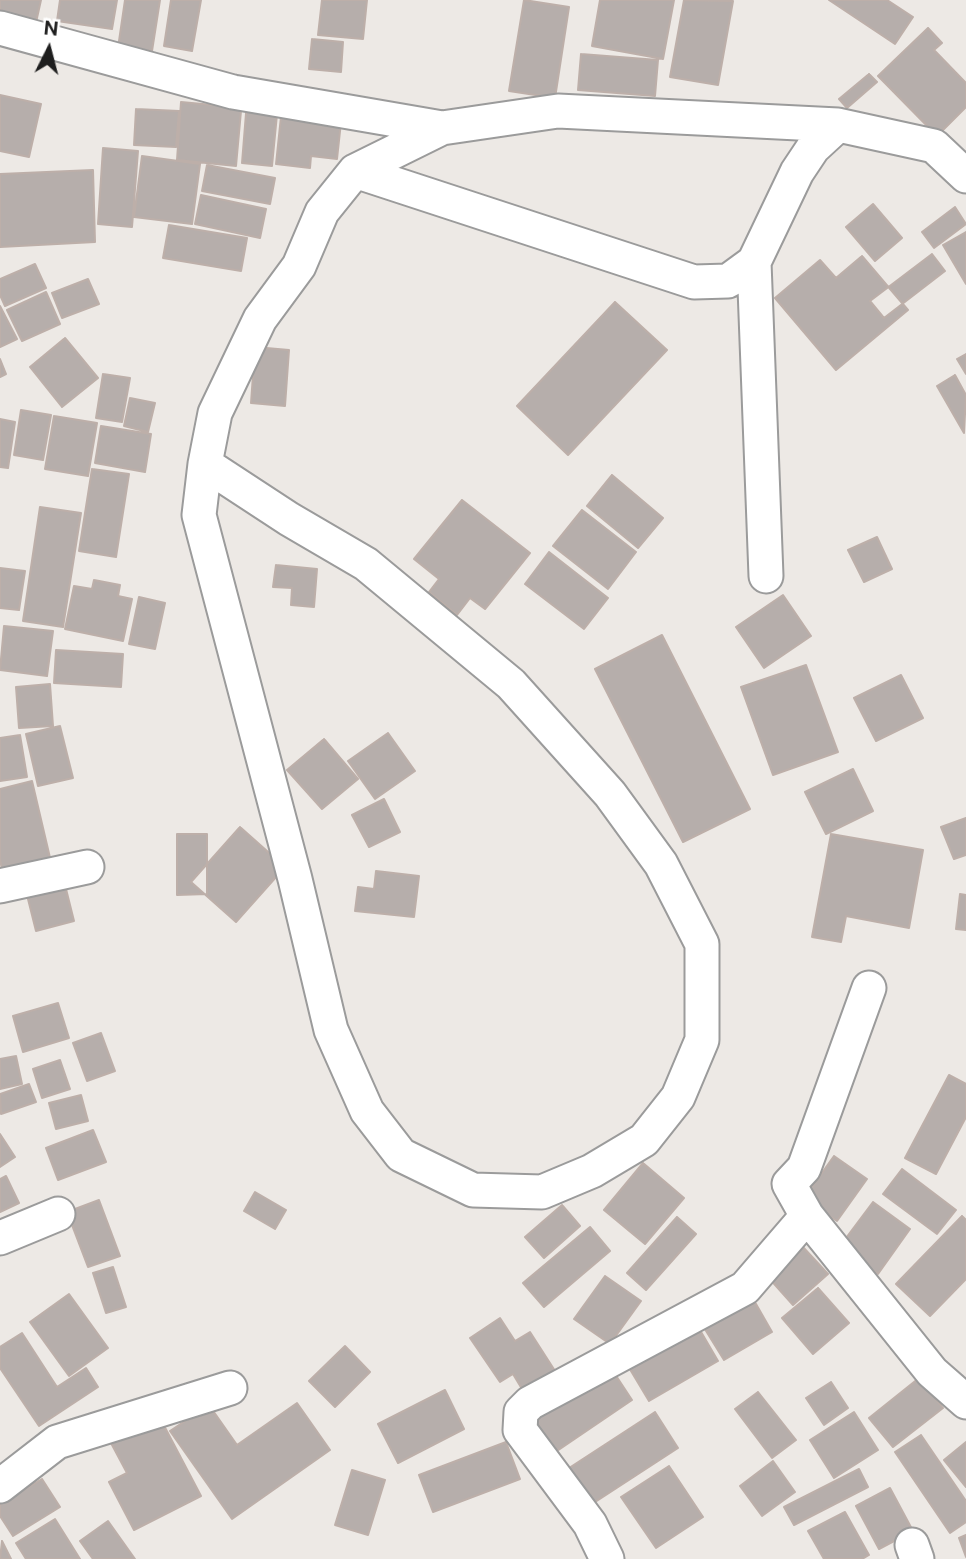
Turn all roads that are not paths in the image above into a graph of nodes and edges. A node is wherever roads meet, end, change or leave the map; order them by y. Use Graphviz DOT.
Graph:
graph roads {
  1 [pos="0,28"];
  2 [pos="838,125"];
  3 [pos="442,128"];
  4 [pos="355,171"];
  5 [pos="966,176"];
  6 [pos="754,262"];
  7 [pos="205,464"];
  8 [pos="766,576"];
  9 [pos="87,867"];
  10 [pos="0,886"];
  11 [pos="869,988"];
  12 [pos="58,1214"];
  13 [pos="807,1216"];
  14 [pos="0,1238"];
  15 [pos="230,1388"];
  16 [pos="966,1402"];
  17 [pos="0,1486"];
  18 [pos="607,1559"];
  1 -- 3 [label="street"];
  2 -- 3 [label="street"];
  2 -- 5 [label="street"];
  2 -- 6 [label="street"];
  3 -- 4 [label="street"];
  4 -- 6 [label="street"];
  4 -- 7 [label="street"];
  6 -- 8 [label="street"];
  7 -- 7 [label="street"];
  9 -- 10 [label="street"];
  11 -- 13 [label="street"];
  12 -- 14 [label="street"];
  13 -- 16 [label="street"];
  13 -- 18 [label="street"];
  15 -- 17 [label="street"];
}
